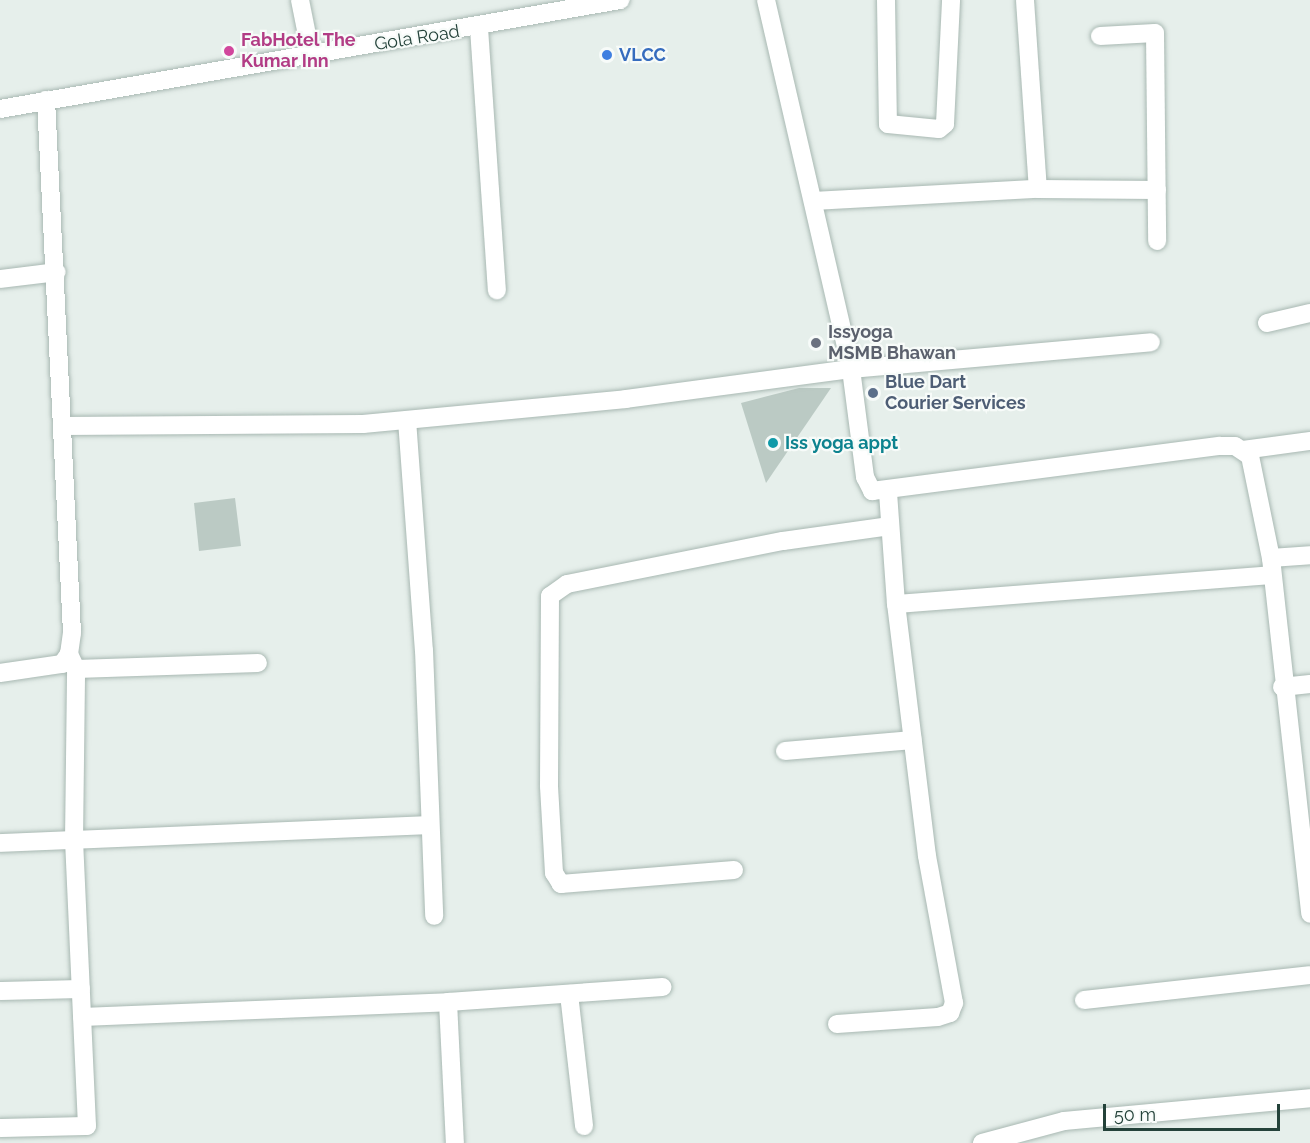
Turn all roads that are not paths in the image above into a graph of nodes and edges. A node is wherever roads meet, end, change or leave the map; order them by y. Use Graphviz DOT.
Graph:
graph roads {
  1 [pos="300,0"];
  2 [pos="620,0"];
  3 [pos="766,0"];
  4 [pos="886,0"];
  5 [pos="951,0"];
  6 [pos="1025,0"];
  7 [pos="479,28"];
  8 [pos="1101,36"];
  9 [pos="311,55"];
  10 [pos="46,100"];
  11 [pos="0,109"];
  12 [pos="1038,189"];
  13 [pos="1157,190"];
  14 [pos="813,201"];
  15 [pos="1157,241"];
  16 [pos="57,272"];
  17 [pos="0,279"];
  18 [pos="497,290"];
  19 [pos="1310,313"];
  20 [pos="1267,323"];
  21 [pos="1151,342"];
  22 [pos="851,369"];
  23 [pos="407,420"];
  24 [pos="62,426"];
  25 [pos="1310,441"];
  26 [pos="1243,450"];
  27 [pos="888,492"];
  28 [pos="890,526"];
  29 [pos="1310,555"];
  30 [pos="1272,567"];
  31 [pos="896,604"];
  32 [pos="73,662"];
  33 [pos="258,663"];
  34 [pos="0,673"];
  35 [pos="1310,684"];
  36 [pos="1282,687"];
  37 [pos="913,740"];
  38 [pos="785,751"];
  39 [pos="428,825"];
  40 [pos="74,842"];
  41 [pos="0,843"];
  42 [pos="734,870"];
  43 [pos="1309,895"];
  44 [pos="1310,914"];
  45 [pos="434,916"];
  46 [pos="1310,975"];
  47 [pos="662,987"];
  48 [pos="81,989"];
  49 [pos="0,991"];
  50 [pos="569,993"];
  51 [pos="1084,1000"];
  52 [pos="448,1002"];
  53 [pos="82,1017"];
  54 [pos="837,1024"];
  55 [pos="1310,1098"];
  56 [pos="584,1126"];
  57 [pos="0,1128"];
  58 [pos="87,1134"];
  59 [pos="1016,1138"];
  60 [pos="456,1143"];
  61 [pos="982,1143"];
  1 -- 9 [label="street"];
  2 -- 7 [label="street, Gola Road"];
  3 -- 14 [label="street"];
  4 -- 5 [label="street"];
  6 -- 12 [label="street"];
  7 -- 9 [label="street, Gola Road"];
  7 -- 18 [label="street"];
  8 -- 13 [label="street"];
  9 -- 10 [label="street, Gola Road"];
  10 -- 11 [label="street, Gola Road"];
  10 -- 16 [label="street"];
  12 -- 13 [label="street"];
  12 -- 14 [label="street"];
  13 -- 15 [label="street"];
  14 -- 22 [label="street"];
  16 -- 17 [label="street"];
  16 -- 24 [label="street"];
  19 -- 20 [label="street"];
  21 -- 22 [label="street"];
  22 -- 23 [label="street"];
  22 -- 27 [label="street"];
  23 -- 24 [label="street"];
  23 -- 39 [label="street"];
  24 -- 32 [label="street"];
  25 -- 26 [label="street"];
  26 -- 27 [label="street"];
  26 -- 30 [label="street"];
  27 -- 28 [label="street"];
  28 -- 31 [label="street"];
  28 -- 42 [label="street"];
  29 -- 30 [label="street"];
  30 -- 31 [label="street"];
  30 -- 36 [label="street"];
  31 -- 37 [label="street"];
  32 -- 33 [label="street"];
  32 -- 34 [label="street"];
  32 -- 40 [label="street"];
  35 -- 36 [label="street"];
  36 -- 43 [label="street"];
  37 -- 38 [label="street"];
  37 -- 54 [label="street"];
  39 -- 40 [label="street"];
  39 -- 45 [label="street"];
  40 -- 41 [label="street"];
  40 -- 48 [label="street"];
  43 -- 44 [label="street"];
  46 -- 51 [label="street"];
  47 -- 50 [label="street"];
  48 -- 49 [label="street"];
  48 -- 53 [label="street"];
  50 -- 52 [label="street"];
  50 -- 56 [label="street"];
  52 -- 53 [label="street"];
  52 -- 60 [label="street"];
  53 -- 58 [label="street"];
  55 -- 59 [label="street"];
  57 -- 58 [label="street"];
  59 -- 61 [label="street"];
}
